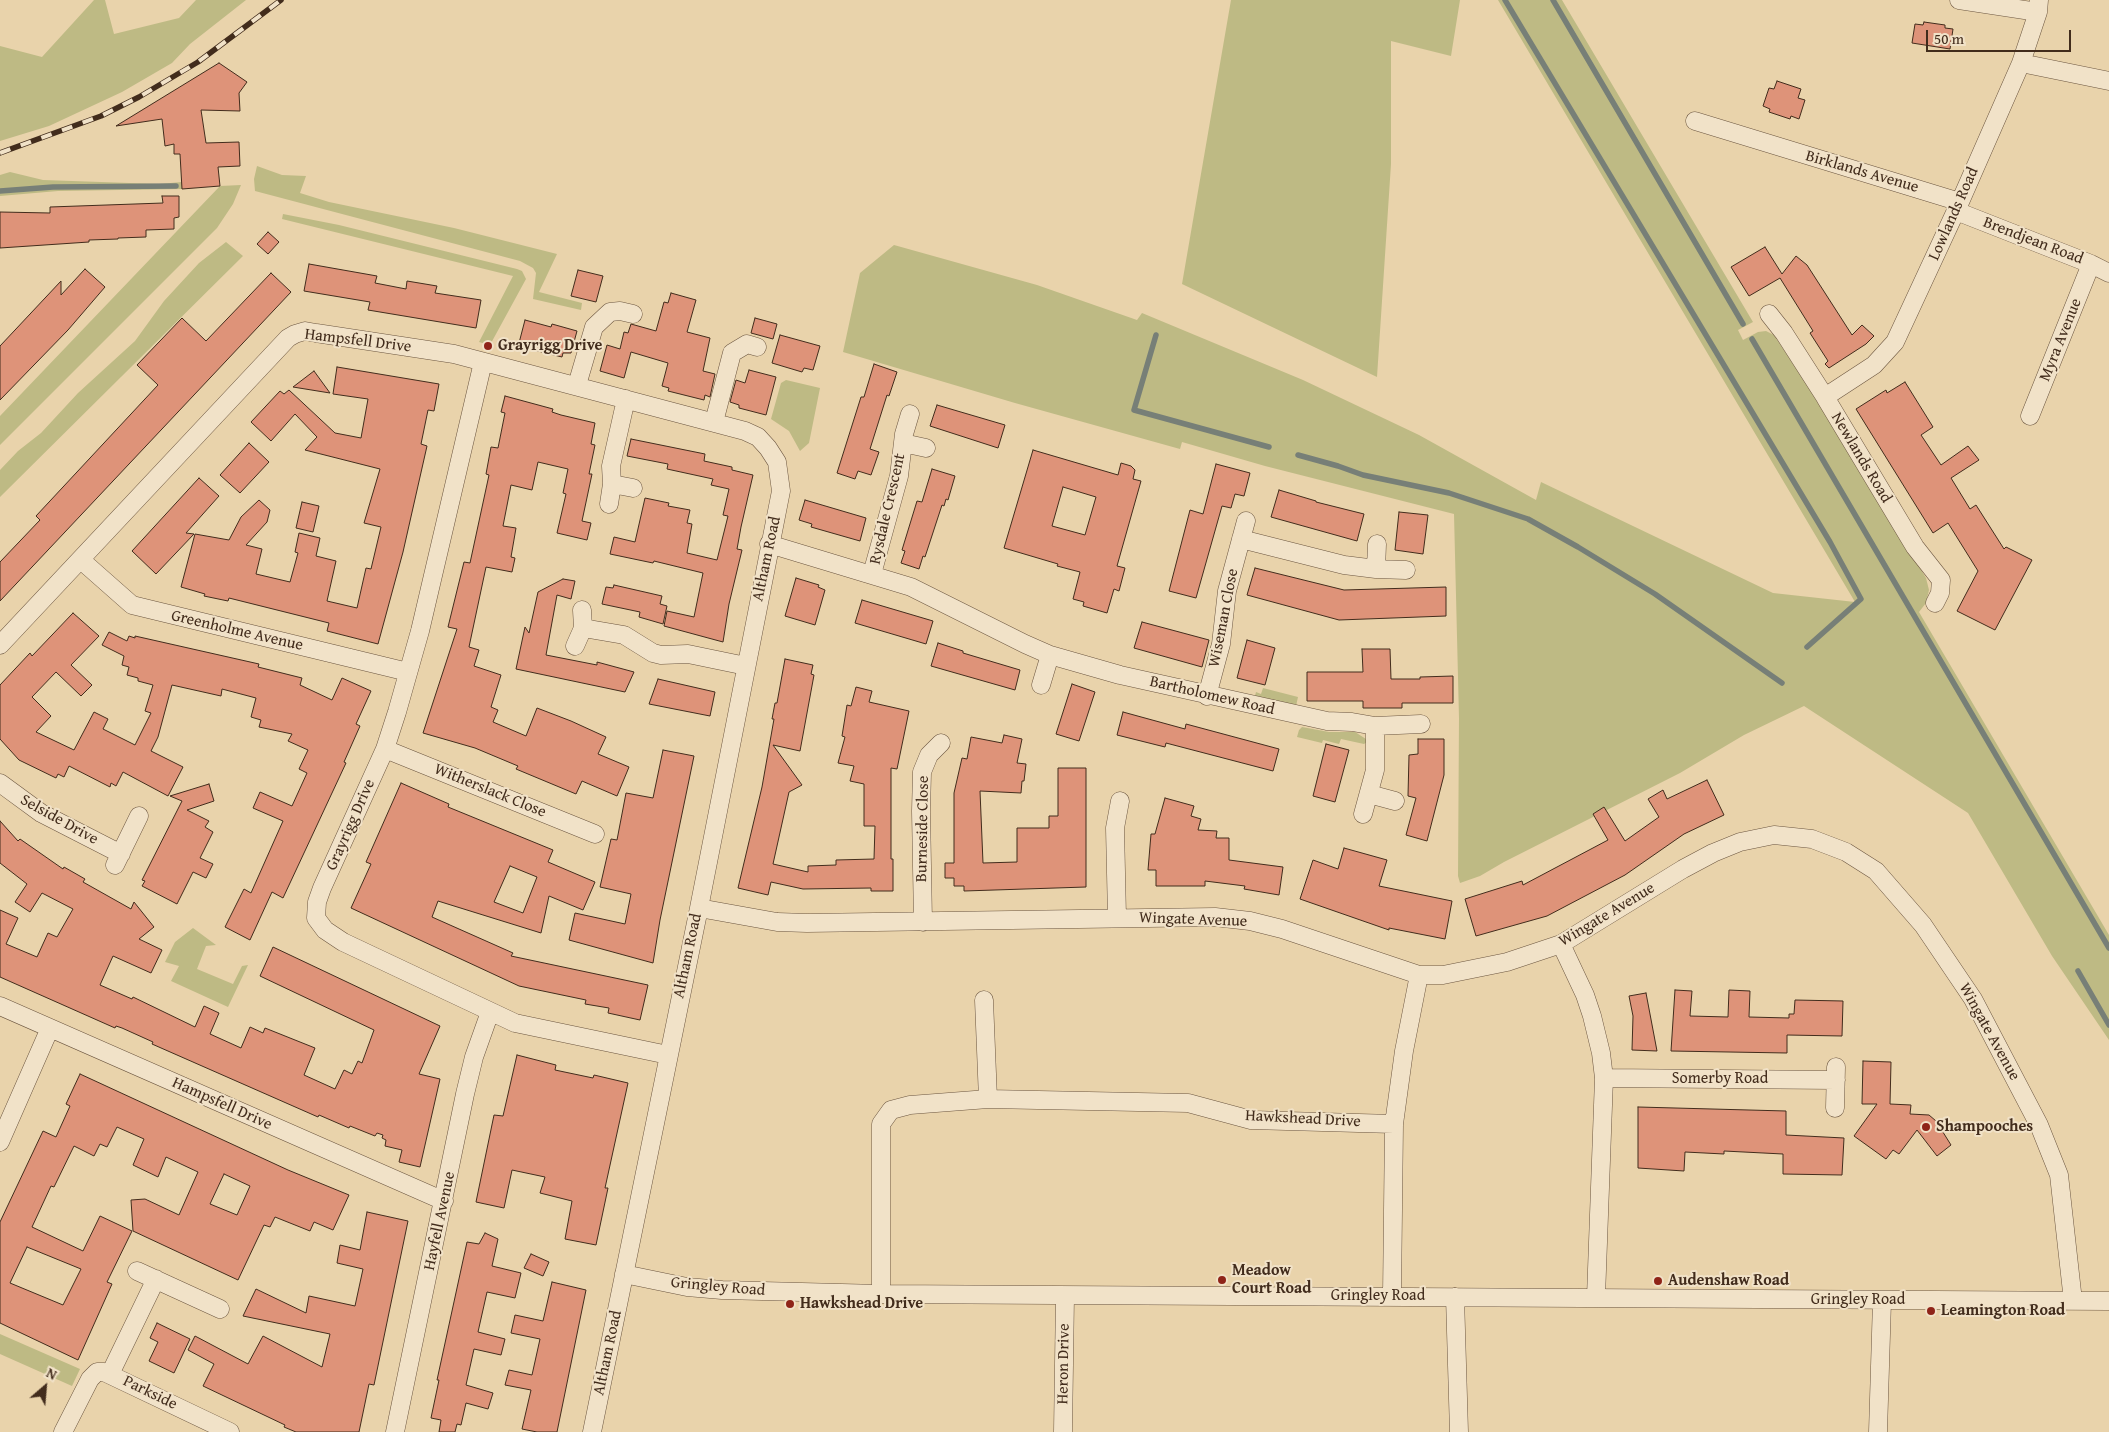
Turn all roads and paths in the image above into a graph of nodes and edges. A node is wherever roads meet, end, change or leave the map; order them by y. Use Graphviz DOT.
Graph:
graph roads {
  1 [pos="1959,0"];
  2 [pos="2039,6"];
  3 [pos="2021,63"];
  4 [pos="2109,81"];
  5 [pos="1695,121"];
  6 [pos="1958,206"];
  7 [pos="2091,264"];
  8 [pos="2109,273"];
  9 [pos="633,314"];
  10 [pos="1769,314"];
  11 [pos="757,347"];
  12 [pos="483,362"];
  13 [pos="577,385"];
  14 [pos="1825,397"];
  15 [pos="626,399"];
  16 [pos="910,414"];
  17 [pos="2030,416"];
  18 [pos="714,422"];
  19 [pos="903,444"];
  20 [pos="926,448"];
  21 [pos="780,480"];
  22 [pos="612,484"];
  23 [pos="633,488"];
  24 [pos="609,504"];
  25 [pos="1246,521"];
  26 [pos="1241,539"];
  27 [pos="770,544"];
  28 [pos="1377,544"];
  29 [pos="81,560"];
  30 [pos="1376,569"];
  31 [pos="1406,570"];
  32 [pos="872,574"];
  33 [pos="1935,603"];
  34 [pos="582,610"];
  35 [pos="583,628"];
  36 [pos="0,645"];
  37 [pos="574,646"];
  38 [pos="1050,655"];
  39 [pos="746,666"];
  40 [pos="408,672"];
  41 [pos="1041,685"];
  42 [pos="1207,696"];
  43 [pos="1421,724"];
  44 [pos="1375,726"];
  45 [pos="941,743"];
  46 [pos="385,748"];
  47 [pos="0,783"];
  48 [pos="1368,794"];
  49 [pos="1120,801"];
  50 [pos="1395,801"];
  51 [pos="1364,814"];
  52 [pos="139,816"];
  53 [pos="595,834"];
  54 [pos="699,908"];
  55 [pos="1117,917"];
  56 [pos="923,922"];
  57 [pos="1561,944"];
  58 [pos="1419,975"];
  59 [pos="984,1000"];
  60 [pos="0,1006"];
  61 [pos="490,1012"];
  62 [pos="50,1028"];
  63 [pos="668,1055"];
  64 [pos="1604,1078"];
  65 [pos="988,1099"];
  66 [pos="1835,1108"];
  67 [pos="1394,1124"];
  68 [pos="0,1142"];
  69 [pos="444,1201"];
  70 [pos="137,1271"];
  71 [pos="624,1274"];
  72 [pos="156,1279"];
  73 [pos="881,1294"];
  74 [pos="1065,1296"];
  75 [pos="1392,1296"];
  76 [pos="1455,1297"];
  77 [pos="1596,1297"];
  78 [pos="1882,1301"];
  79 [pos="2074,1301"];
  80 [pos="2109,1301"];
  81 [pos="220,1309"];
  82 [pos="110,1374"];
  83 [pos="63,1432"];
  84 [pos="230,1432"];
  85 [pos="396,1432"];
  86 [pos="592,1432"];
  87 [pos="1063,1432"];
  88 [pos="1459,1432"];
  89 [pos="1878,1432"];
  1 -- 2 [label="street"];
  2 -- 3 [label="street, Lowlands Road"];
  3 -- 4 [label="street"];
  3 -- 6 [label="street, Lowlands Road"];
  5 -- 6 [label="street, Birklands Avenue"];
  6 -- 7 [label="street, Brendjean Road"];
  6 -- 14 [label="street, Lowlands Road"];
  7 -- 8 [label="street, Brendjean Road"];
  7 -- 17 [label="street, Myra Avenue"];
  9 -- 13 [label="street"];
  10 -- 14 [label="street, Newlands Road"];
  11 -- 18 [label="street"];
  12 -- 13 [label="street, Hampsfell Drive"];
  12 -- 29 [label="street, Hampsfell Drive"];
  12 -- 40 [label="street, Grayrigg Drive"];
  13 -- 15 [label="street, Hampsfell Drive"];
  14 -- 33 [label="street, Newlands Road"];
  15 -- 18 [label="street, Hampsfell Drive"];
  15 -- 22 [label="street"];
  16 -- 19 [label="street, Rysdale Crescent"];
  18 -- 21 [label="street, Hampsfell Drive"];
  19 -- 20 [label="street, Rysdale Crescent"];
  19 -- 32 [label="street, Rysdale Crescent"];
  21 -- 27 [label="street, Altham Road"];
  22 -- 23 [label="street"];
  22 -- 24 [label="street"];
  25 -- 26 [label="street, Wiseman Close"];
  26 -- 30 [label="street"];
  26 -- 42 [label="street, Wiseman Close"];
  27 -- 32 [label="street, Bartholomew Road"];
  27 -- 39 [label="street, Altham Road"];
  28 -- 30 [label="street"];
  29 -- 36 [label="street, Hampsfell Drive"];
  29 -- 40 [label="street, Greenholme Avenue"];
  30 -- 31 [label="street"];
  32 -- 38 [label="street, Bartholomew Road"];
  34 -- 35 [label="street"];
  35 -- 37 [label="street"];
  35 -- 39 [label="street"];
  38 -- 41 [label="street"];
  38 -- 42 [label="street, Bartholomew Road"];
  39 -- 54 [label="street, Altham Road"];
  40 -- 46 [label="street, Grayrigg Drive"];
  42 -- 44 [label="street, Bartholomew Road"];
  43 -- 44 [label="street, Bartholomew Road"];
  44 -- 48 [label="street"];
  45 -- 56 [label="street, Burneside Close"];
  46 -- 53 [label="street, Witherslack Close"];
  46 -- 61 [label="street, Grayrigg Drive"];
  47 -- 52 [label="street, Selside Drive"];
  48 -- 50 [label="street"];
  48 -- 51 [label="street"];
  49 -- 55 [label="street"];
  54 -- 56 [label="street, Wingate Avenue"];
  54 -- 63 [label="street, Altham Road"];
  55 -- 56 [label="street, Wingate Avenue"];
  55 -- 58 [label="street, Wingate Avenue"];
  57 -- 58 [label="street, Wingate Avenue"];
  57 -- 64 [label="street"];
  57 -- 79 [label="street, Wingate Avenue"];
  58 -- 67 [label="street"];
  59 -- 65 [label="street"];
  60 -- 62 [label="street, Hampsfell Drive"];
  61 -- 63 [label="street, Grayrigg Drive"];
  61 -- 69 [label="street, Hayfell Avenue"];
  62 -- 68 [label="street"];
  62 -- 69 [label="street, Hampsfell Drive"];
  63 -- 71 [label="street, Altham Road"];
  64 -- 66 [label="street, Somerby Road"];
  64 -- 77 [label="street"];
  65 -- 67 [label="street, Hawkshead Drive"];
  65 -- 73 [label="street, Hawkshead Drive"];
  67 -- 75 [label="street"];
  69 -- 85 [label="street, Hayfell Avenue"];
  70 -- 72 [label="street"];
  71 -- 73 [label="street, Gringley Road"];
  71 -- 86 [label="street, Altham Road"];
  72 -- 81 [label="street"];
  72 -- 82 [label="street, Parkside"];
  73 -- 74 [label="street, Gringley Road"];
  74 -- 75 [label="street, Gringley Road"];
  74 -- 87 [label="street, Heron Drive"];
  75 -- 76 [label="street, Gringley Road"];
  76 -- 77 [label="street, Gringley Road"];
  76 -- 88 [label="street"];
  77 -- 78 [label="street, Gringley Road"];
  78 -- 79 [label="street, Gringley Road"];
  78 -- 89 [label="street"];
  79 -- 80 [label="street, Gringley Road"];
  82 -- 83 [label="street"];
  82 -- 84 [label="street, Parkside"];
}
